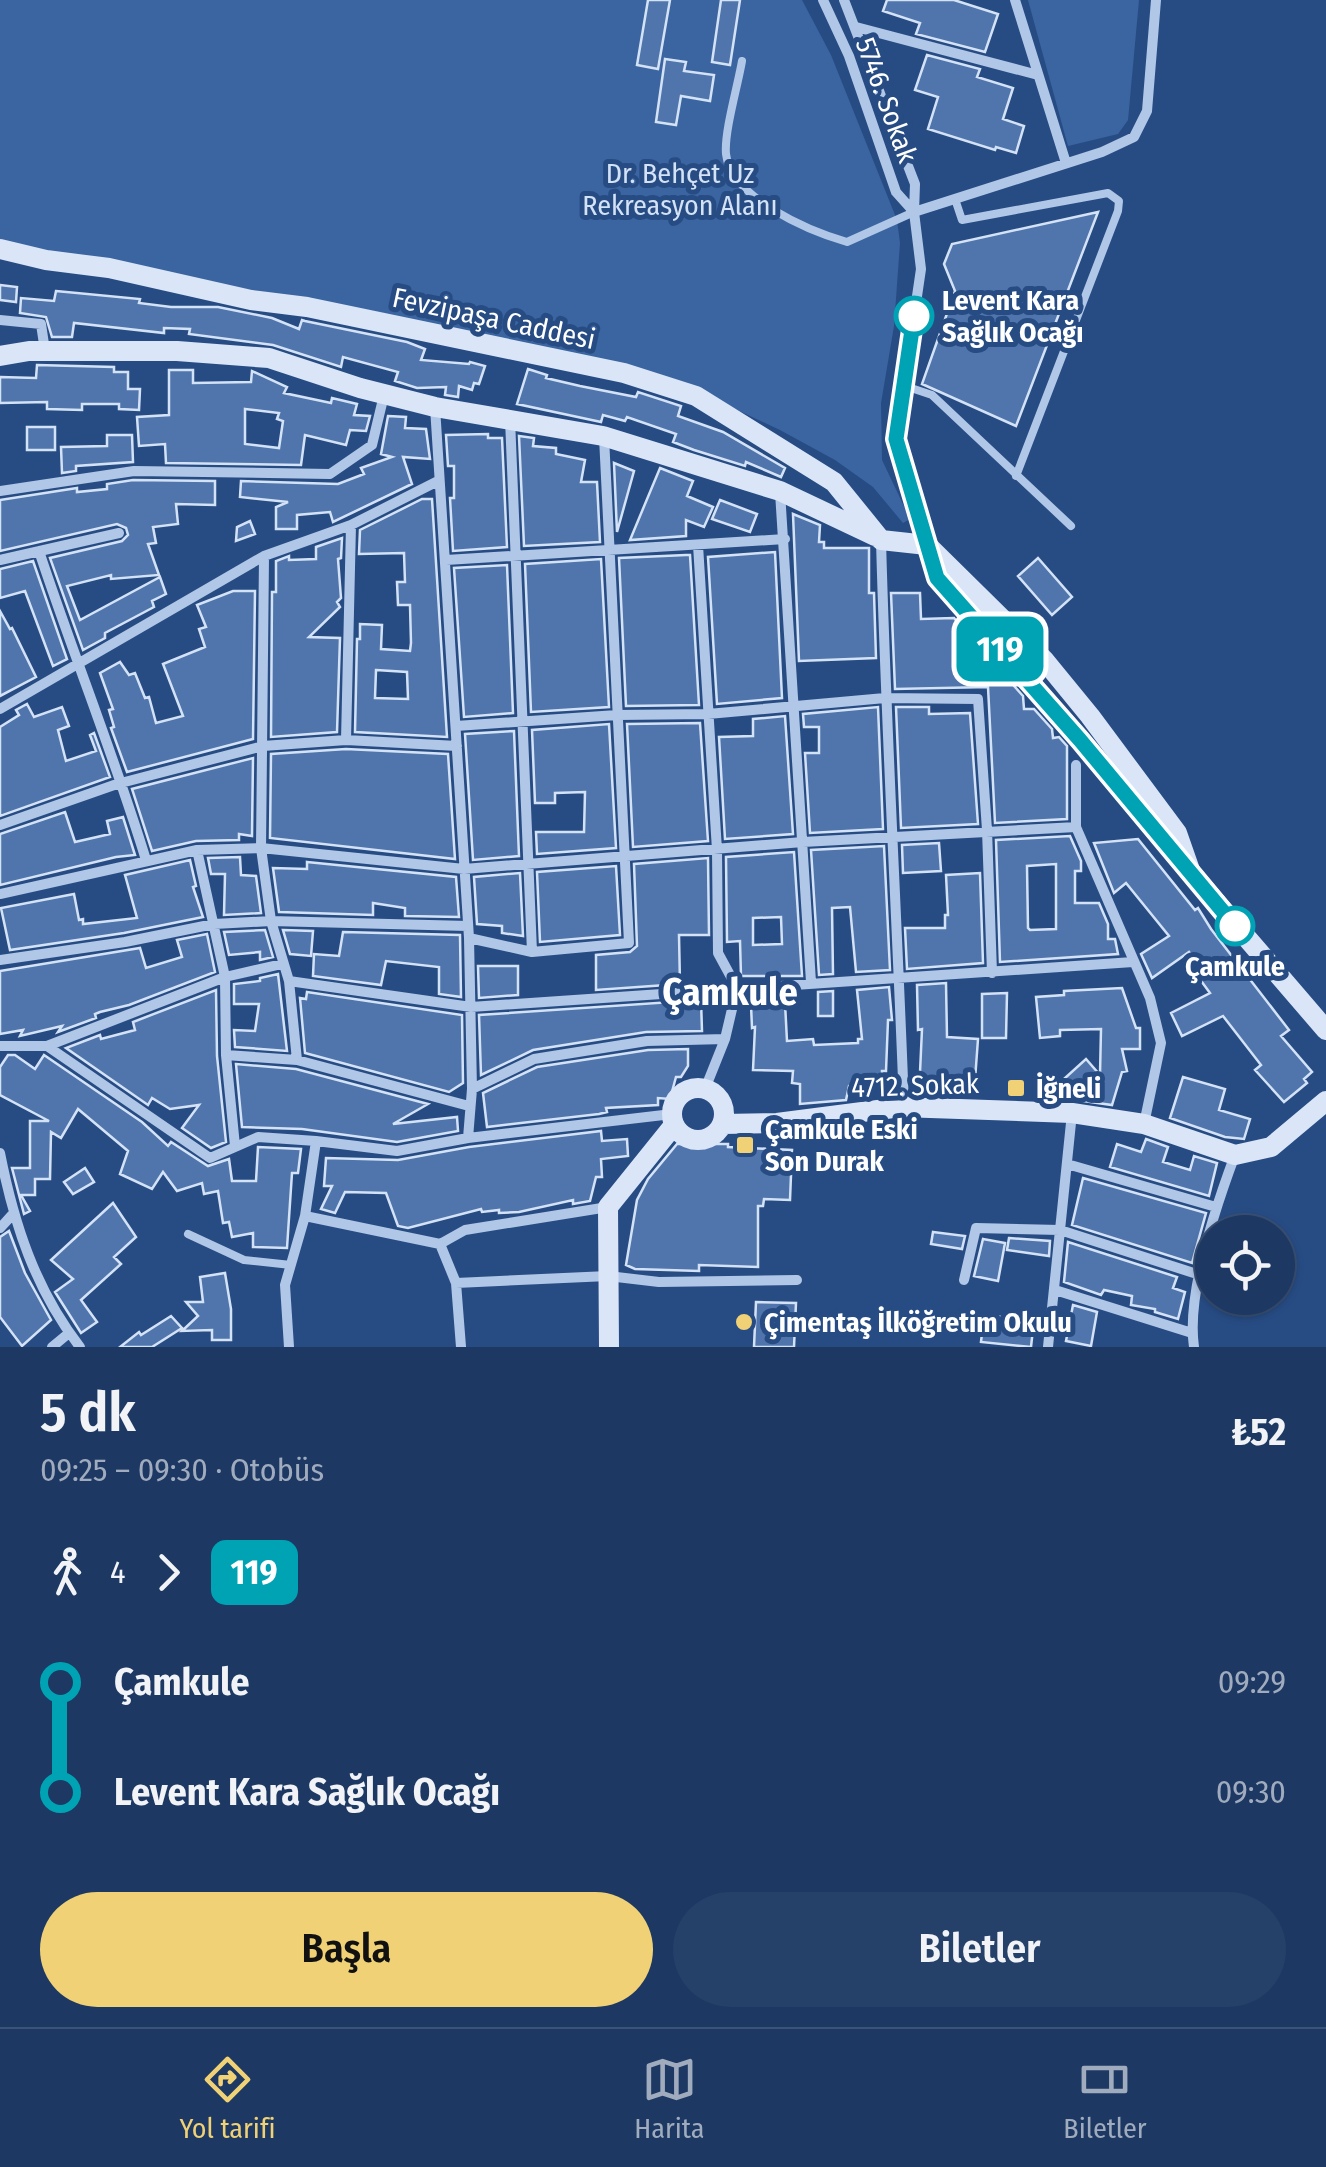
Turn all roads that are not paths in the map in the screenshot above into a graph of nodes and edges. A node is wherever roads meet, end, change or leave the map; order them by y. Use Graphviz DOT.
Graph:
graph roads {
  1 [pos="822,0"];
  2 [pos="844,0"];
  3 [pos="1016,0"];
  4 [pos="1156,0"];
  5 [pos="856,28"];
  6 [pos="742,61"];
  7 [pos="1038,76"];
  8 [pos="1066,162"];
  9 [pos="955,199"];
  10 [pos="914,212"];
  11 [pos="0,250"];
  12 [pos="0,320"];
  13 [pos="46,351"];
  14 [pos="0,356"];
  15 [pos="905,386"];
  16 [pos="384,394"];
  17 [pos="435,407"];
  18 [pos="510,419"];
  19 [pos="604,436"];
  20 [pos="1016,476"];
  21 [pos="438,480"];
  22 [pos="0,491"];
  23 [pos="780,491"];
  24 [pos="351,525"];
  25 [pos="1071,526"];
  26 [pos="120,533"];
  27 [pos="785,539"];
  28 [pos="882,540"];
  29 [pos="927,544"];
  30 [pos="698,545"];
  31 [pos="39,551"];
  32 [pos="610,552"];
  33 [pos="264,556"];
  34 [pos="514,558"];
  35 [pos="0,560"];
  36 [pos="446,560"];
  37 [pos="77,665"];
  38 [pos="885,698"];
  39 [pos="794,708"];
  40 [pos="0,709"];
  41 [pos="708,714"];
  42 [pos="617,715"];
  43 [pos="522,721"];
  44 [pos="456,726"];
  45 [pos="346,740"];
  46 [pos="263,746"];
  47 [pos="457,746"];
  48 [pos="1076,764"];
  49 [pos="122,783"];
  50 [pos="0,825"];
  51 [pos="1076,827"];
  52 [pos="987,830"];
  53 [pos="893,836"];
  54 [pos="802,842"];
  55 [pos="261,848"];
  56 [pos="197,850"];
  57 [pos="717,850"];
  58 [pos="626,857"];
  59 [pos="146,860"];
  60 [pos="531,864"];
  61 [pos="464,869"];
  62 [pos="0,894"];
  63 [pos="271,921"];
  64 [pos="214,924"];
  65 [pos="469,932"];
  66 [pos="532,952"];
  67 [pos="0,960"];
  68 [pos="1133,962"];
  69 [pos="282,964"];
  70 [pos="992,972"];
  71 [pos="226,977"];
  72 [pos="900,977"];
  73 [pos="290,981"];
  74 [pos="811,982"];
  75 [pos="737,988"];
  76 [pos="471,1006"];
  77 [pos="1326,1030"];
  78 [pos="725,1038"];
  79 [pos="0,1046"];
  80 [pos="48,1046"];
  81 [pos="226,1055"];
  82 [pos="296,1060"];
  83 [pos="472,1088"];
  84 [pos="706,1089"];
  85 [pos="1326,1102"];
  86 [pos="469,1106"];
  87 [pos="904,1107"];
  88 [pos="1072,1113"];
  89 [pos="673,1120"];
  90 [pos="722,1124"];
  91 [pos="1144,1124"];
  92 [pos="468,1138"];
  93 [pos="316,1141"];
  94 [pos="236,1146"];
  95 [pos="0,1153"];
  96 [pos="1235,1155"];
  97 [pos="1067,1164"];
  98 [pos="608,1206"];
  99 [pos="1216,1207"];
  100 [pos="12,1214"];
  101 [pos="1214,1215"];
  102 [pos="305,1216"];
  103 [pos="0,1228"];
  104 [pos="1060,1230"];
  105 [pos="188,1234"];
  106 [pos="440,1244"];
  107 [pos="291,1264"];
  108 [pos="1195,1274"];
  109 [pos="608,1276"];
  110 [pos="797,1280"];
  111 [pos="964,1280"];
  112 [pos="456,1284"];
  113 [pos="1056,1290"];
  114 [pos="1195,1312"];
  115 [pos="69,1332"];
  116 [pos="1192,1333"];
  117 [pos="52,1347"];
  118 [pos="80,1347"];
  119 [pos="289,1347"];
  120 [pos="461,1347"];
  121 [pos="609,1347"];
  122 [pos="1048,1347"];
  123 [pos="1194,1347"];
  1 -- 10 [label="street, 5746. Sokak"];
  2 -- 5 [label="street, 5746. Sokak"];
  3 -- 7 [label="street"];
  4 -- 8 [label="street"];
  5 -- 7 [label="street"];
  5 -- 10 [label="street, 5746. Sokak"];
  6 -- 10 [label="lane"];
  7 -- 8 [label="street"];
  8 -- 9 [label="street"];
  9 -- 10 [label="street"];
  9 -- 20 [label="lane"];
  10 -- 15 [label="street, 5746. Sokak"];
  11 -- 28 [label="street, Fevzipaşa Caddesi"];
  12 -- 13 [label="street"];
  13 -- 14 [label="street"];
  13 -- 16 [label="street"];
  15 -- 20 [label="lane"];
  15 -- 29 [label="street, 5746. Sokak"];
  16 -- 17 [label="street"];
  16 -- 22 [label="street"];
  17 -- 18 [label="street"];
  17 -- 21 [label="street"];
  18 -- 19 [label="street"];
  18 -- 34 [label="street"];
  19 -- 23 [label="street"];
  19 -- 32 [label="street"];
  20 -- 25 [label="lane"];
  21 -- 24 [label="street"];
  21 -- 36 [label="street"];
  23 -- 27 [label="street"];
  23 -- 28 [label="street"];
  24 -- 33 [label="street"];
  24 -- 45 [label="street"];
  26 -- 31 [label="street"];
  27 -- 30 [label="street"];
  27 -- 39 [label="street"];
  28 -- 29 [label="street"];
  28 -- 38 [label="street"];
  29 -- 77 [label="street"];
  30 -- 32 [label="street"];
  30 -- 41 [label="street"];
  31 -- 35 [label="street"];
  31 -- 37 [label="street"];
  32 -- 34 [label="street"];
  32 -- 42 [label="street"];
  33 -- 37 [label="street"];
  33 -- 46 [label="street"];
  34 -- 36 [label="street"];
  34 -- 43 [label="street"];
  36 -- 44 [label="street"];
  37 -- 40 [label="street"];
  37 -- 49 [label="street"];
  38 -- 39 [label="street"];
  38 -- 52 [label="street"];
  38 -- 53 [label="street"];
  39 -- 41 [label="street"];
  39 -- 54 [label="street"];
  41 -- 42 [label="street"];
  41 -- 57 [label="street"];
  42 -- 43 [label="street"];
  42 -- 58 [label="street"];
  43 -- 44 [label="street"];
  43 -- 60 [label="street"];
  44 -- 47 [label="street"];
  45 -- 46 [label="street"];
  45 -- 47 [label="street"];
  46 -- 49 [label="street"];
  46 -- 55 [label="street"];
  47 -- 61 [label="street"];
  48 -- 51 [label="street"];
  49 -- 50 [label="street"];
  49 -- 59 [label="street"];
  51 -- 52 [label="street"];
  51 -- 68 [label="street"];
  52 -- 53 [label="street"];
  52 -- 70 [label="street"];
  53 -- 54 [label="street"];
  53 -- 72 [label="street"];
  54 -- 57 [label="street"];
  54 -- 74 [label="street"];
  55 -- 56 [label="street"];
  55 -- 61 [label="street"];
  55 -- 63 [label="street"];
  56 -- 59 [label="street"];
  56 -- 64 [label="street"];
  57 -- 58 [label="street"];
  57 -- 75 [label="street"];
  58 -- 60 [label="street"];
  58 -- 66 [label="street"];
  59 -- 62 [label="street"];
  60 -- 61 [label="street"];
  60 -- 66 [label="street"];
  61 -- 65 [label="street"];
  63 -- 64 [label="street"];
  63 -- 65 [label="street"];
  63 -- 69 [label="street"];
  64 -- 67 [label="street"];
  64 -- 71 [label="street"];
  65 -- 66 [label="street"];
  65 -- 76 [label="street"];
  68 -- 70 [label="street"];
  68 -- 91 [label="street"];
  69 -- 71 [label="street"];
  69 -- 73 [label="street"];
  70 -- 72 [label="street"];
  71 -- 80 [label="street"];
  71 -- 81 [label="street"];
  72 -- 74 [label="street"];
  72 -- 87 [label="street"];
  73 -- 76 [label="street"];
  73 -- 82 [label="street"];
  74 -- 75 [label="street"];
  75 -- 76 [label="street"];
  75 -- 78 [label="street"];
  76 -- 83 [label="street"];
  78 -- 83 [label="street"];
  78 -- 84 [label="street"];
  79 -- 80 [label="street"];
  80 -- 94 [label="street"];
  81 -- 82 [label="street"];
  81 -- 94 [label="street"];
  82 -- 86 [label="street"];
  83 -- 86 [label="street"];
  84 -- 89 [label="street"];
  84 -- 90 [label="street"];
  85 -- 96 [label="street"];
  86 -- 92 [label="street"];
  87 -- 88 [label="street, 4712. Sokak"];
  87 -- 90 [label="street, 4712. Sokak"];
  88 -- 91 [label="street, 4712. Sokak"];
  88 -- 97 [label="street"];
  89 -- 90 [label="street"];
  89 -- 92 [label="street"];
  89 -- 98 [label="street"];
  91 -- 96 [label="street, 4712. Sokak"];
  92 -- 93 [label="street"];
  93 -- 94 [label="street"];
  93 -- 102 [label="street"];
  95 -- 100 [label="street"];
  96 -- 99 [label="street"];
  97 -- 99 [label="street"];
  97 -- 104 [label="street"];
  98 -- 106 [label="street"];
  98 -- 109 [label="street"];
  99 -- 101 [label="street"];
  100 -- 103 [label="street"];
  100 -- 115 [label="street"];
  102 -- 106 [label="street"];
  102 -- 107 [label="street"];
  104 -- 108 [label="street"];
  104 -- 111 [label="street"];
  104 -- 113 [label="street"];
  105 -- 107 [label="lane"];
  106 -- 112 [label="street"];
  107 -- 119 [label="street"];
  109 -- 110 [label="street"];
  109 -- 112 [label="street"];
  109 -- 121 [label="street"];
  112 -- 120 [label="street"];
  113 -- 116 [label="street"];
  113 -- 122 [label="street"];
  114 -- 116 [label="street"];
  115 -- 117 [label="street"];
  115 -- 118 [label="street"];
  116 -- 123 [label="street"];
}
